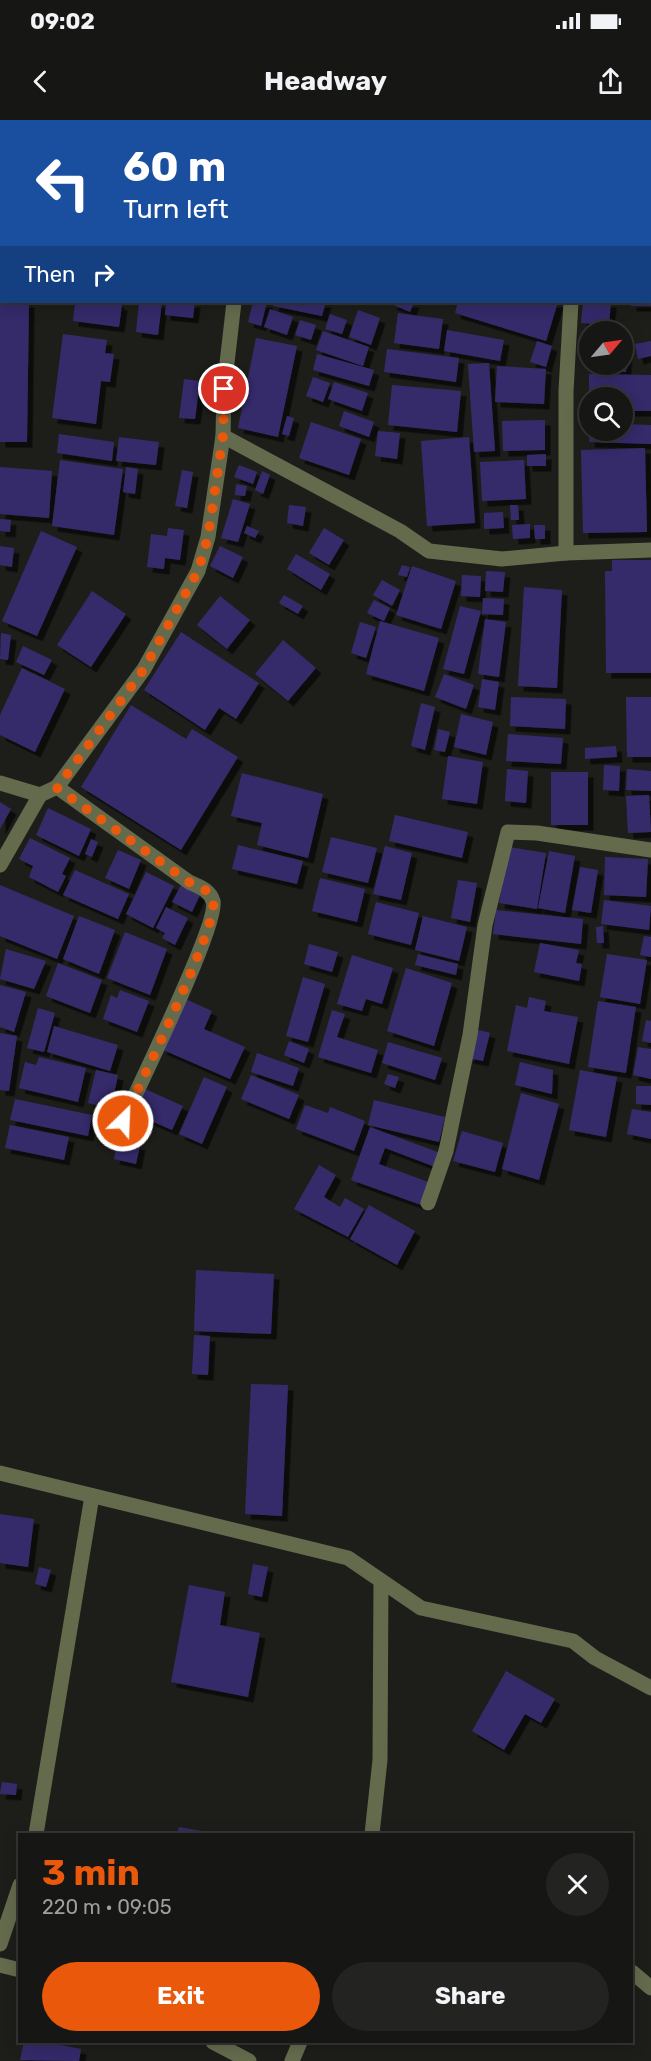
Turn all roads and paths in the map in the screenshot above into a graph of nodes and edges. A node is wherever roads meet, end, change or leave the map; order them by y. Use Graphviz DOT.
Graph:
graph roads {
  1 [pos="234,303"];
  2 [pos="571,303"];
  3 [pos="223,436"];
  4 [pos="651,550"];
  5 [pos="566,553"];
  6 [pos="0,783"];
  7 [pos="57,788"];
  8 [pos="40,795"];
  9 [pos="651,850"];
  10 [pos="0,866"];
  11 [pos="123,1121"];
  12 [pos="428,1203"];
  13 [pos="0,1473"];
  14 [pos="92,1496"];
  15 [pos="381,1581"];
  16 [pos="651,1688"];
  17 [pos="36,1833"];
  18 [pos="372,1833"];
  19 [pos="18,1891"];
  20 [pos="0,1944"];
  21 [pos="0,1965"];
  22 [pos="18,1970"];
  23 [pos="633,1973"];
  24 [pos="651,1988"];
  25 [pos="215,2043"];
  26 [pos="300,2043"];
  27 [pos="249,2061"];
  28 [pos="292,2061"];
  1 -- 3 [label="street"];
  2 -- 5 [label="street"];
  3 -- 5 [label="street"];
  3 -- 7 [label="street"];
  4 -- 5 [label="street"];
  6 -- 8 [label="street"];
  7 -- 8 [label="street"];
  7 -- 11 [label="street"];
  8 -- 10 [label="street"];
  9 -- 12 [label="street"];
  13 -- 14 [label="street"];
  14 -- 15 [label="street"];
  14 -- 17 [label="street"];
  15 -- 16 [label="street"];
  15 -- 18 [label="street"];
  19 -- 20 [label="street"];
  21 -- 22 [label="street"];
  23 -- 24 [label="street"];
  25 -- 27 [label="street"];
  26 -- 28 [label="street"];
}
